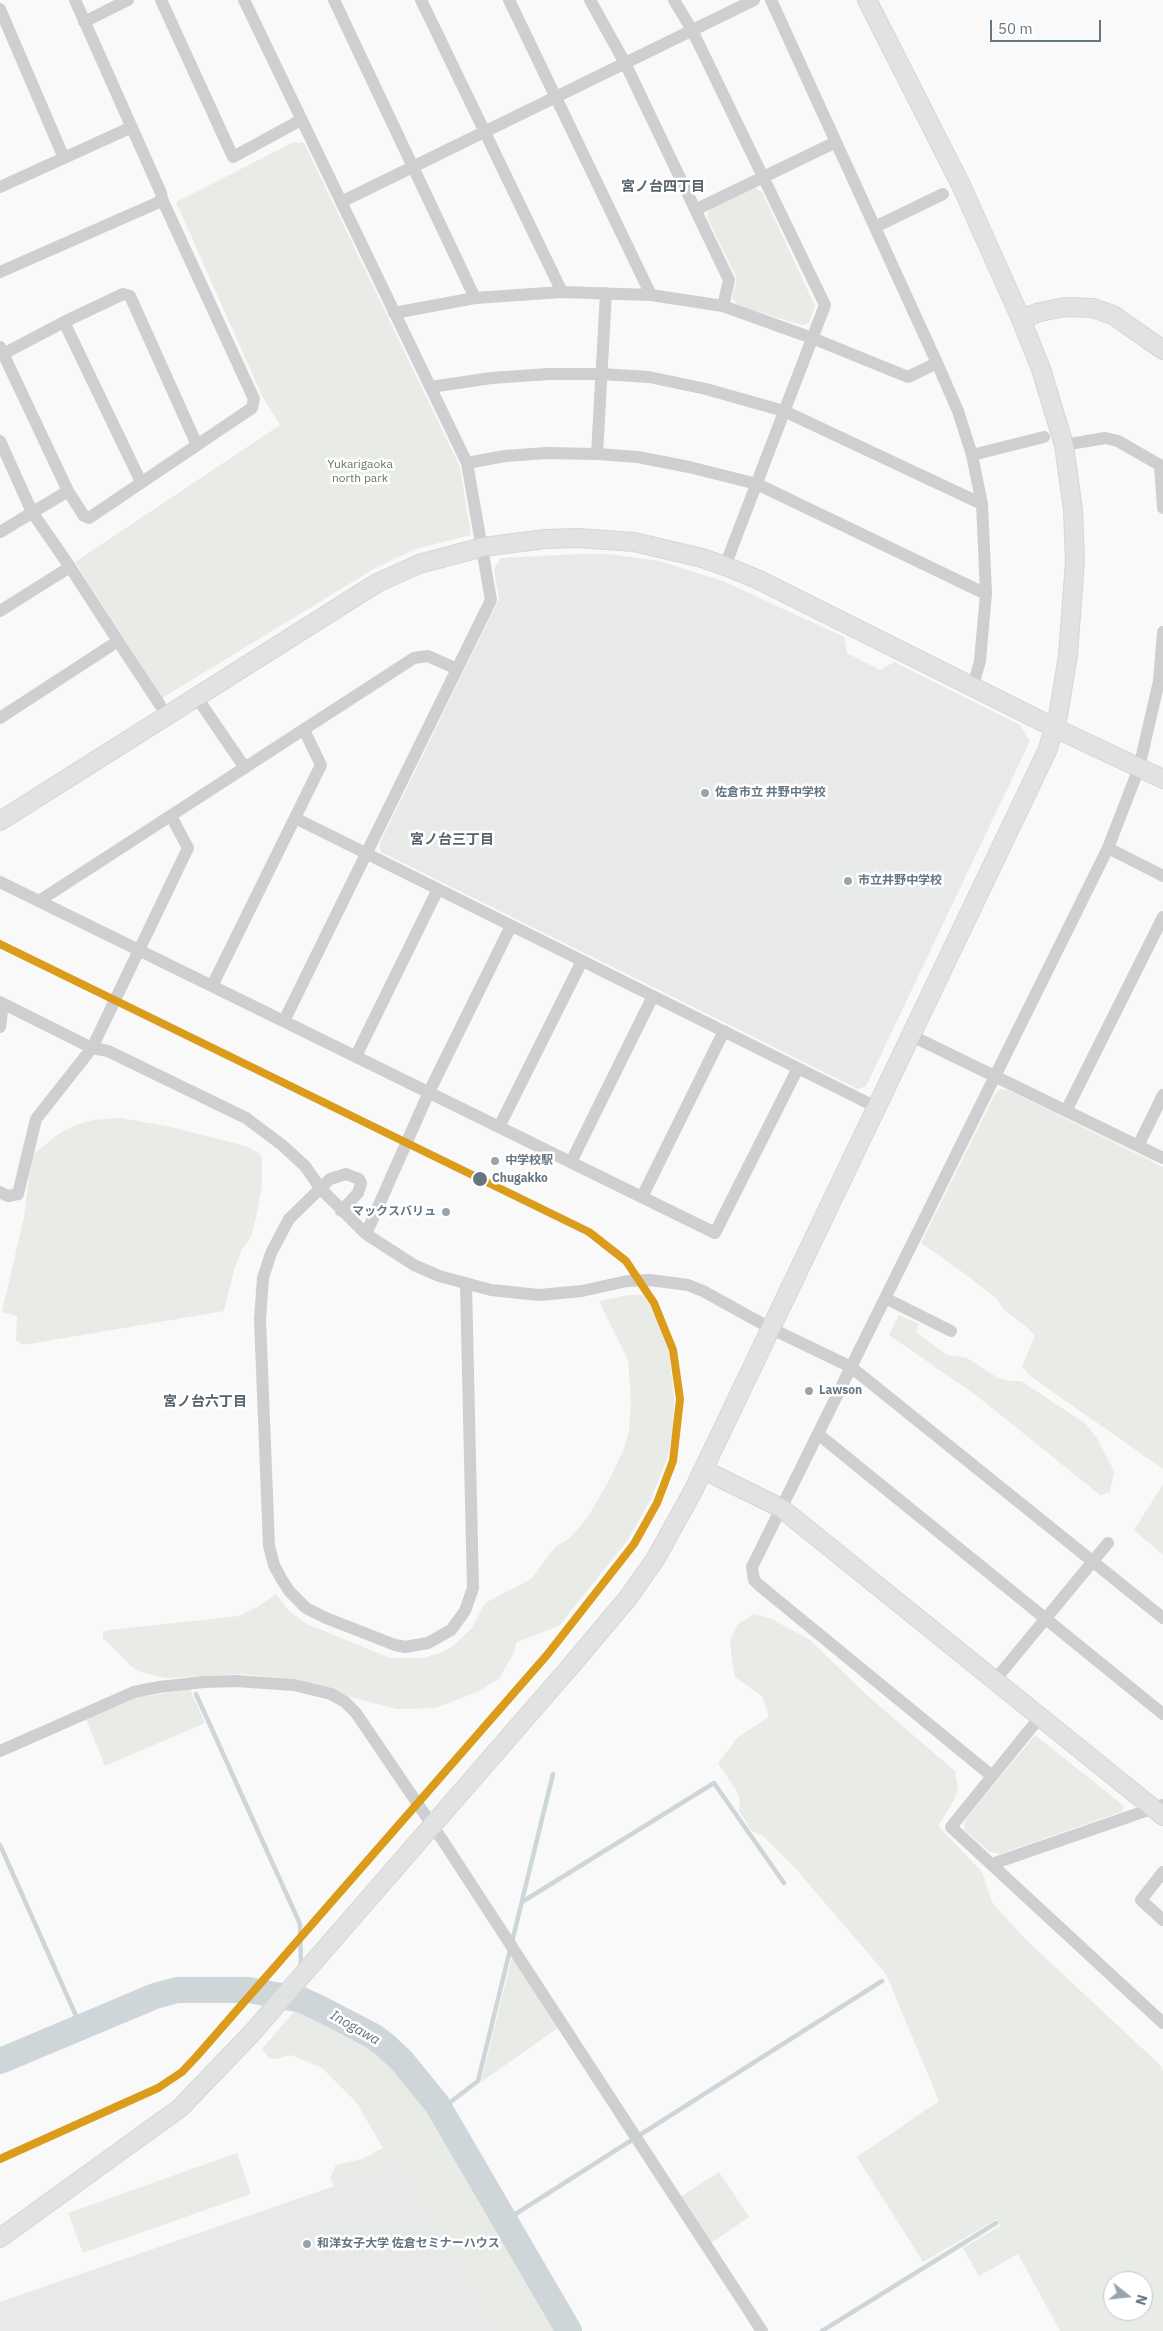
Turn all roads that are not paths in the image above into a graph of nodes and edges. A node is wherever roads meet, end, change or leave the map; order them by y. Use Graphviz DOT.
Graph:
graph roads {
  1 [pos="75,0"];
  2 [pos="128,0"];
  3 [pos="161,0"];
  4 [pos="334,0"];
  5 [pos="421,0"];
  6 [pos="509,0"];
  7 [pos="590,0"];
  8 [pos="674,0"];
  9 [pos="754,0"];
  10 [pos="771,0"];
  11 [pos="867,0"];
  12 [pos="246,1"];
  13 [pos="0,9"];
  14 [pos="84,22"];
  15 [pos="692,30"];
  16 [pos="625,63"];
  17 [pos="556,97"];
  18 [pos="301,120"];
  19 [pos="132,127"];
  20 [pos="485,132"];
  21 [pos="836,142"];
  22 [pos="64,158"];
  23 [pos="413,167"];
  24 [pos="762,178"];
  25 [pos="1,184"];
  26 [pos="942,194"];
  27 [pos="162,199"];
  28 [pos="341,202"];
  29 [pos="697,209"];
  30 [pos="875,227"];
  31 [pos="0,272"];
  32 [pos="562,292"];
  33 [pos="606,293"];
  34 [pos="651,295"];
  35 [pos="475,298"];
  36 [pos="723,306"];
  37 [pos="394,313"];
  38 [pos="1021,319"];
  39 [pos="64,322"];
  40 [pos="812,338"];
  41 [pos="2,350"];
  42 [pos="1163,350"];
  43 [pos="938,363"];
  44 [pos="601,374"];
  45 [pos="431,387"];
  46 [pos="784,411"];
  47 [pos="1044,437"];
  48 [pos="0,441"];
  49 [pos="197,445"];
  50 [pos="1064,445"];
  51 [pos="596,454"];
  52 [pos="972,455"];
  53 [pos="467,463"];
  54 [pos="1161,466"];
  55 [pos="141,482"];
  56 [pos="757,484"];
  57 [pos="68,491"];
  58 [pos="982,504"];
  59 [pos="1163,508"];
  60 [pos="32,512"];
  61 [pos="0,532"];
  62 [pos="483,547"];
  63 [pos="726,566"];
  64 [pos="70,567"];
  65 [pos="986,594"];
  66 [pos="0,611"];
  67 [pos="1163,632"];
  68 [pos="118,641"];
  69 [pos="457,669"];
  70 [pos="1161,682"];
  71 [pos="973,686"];
  72 [pos="160,705"];
  73 [pos="202,705"];
  74 [pos="0,718"];
  75 [pos="1055,728"];
  76 [pos="304,730"];
  77 [pos="245,768"];
  78 [pos="1139,768"];
  79 [pos="1163,779"];
  80 [pos="171,816"];
  81 [pos="295,818"];
  82 [pos="0,821"];
  83 [pos="1108,848"];
  84 [pos="366,854"];
  85 [pos="1163,876"];
  86 [pos="0,882"];
  87 [pos="438,889"];
  88 [pos="39,901"];
  89 [pos="1163,917"];
  90 [pos="511,926"];
  91 [pos="140,950"];
  92 [pos="582,961"];
  93 [pos="212,986"];
  94 [pos="653,996"];
  95 [pos="2,1003"];
  96 [pos="284,1021"];
  97 [pos="0,1027"];
  98 [pos="724,1032"];
  99 [pos="910,1035"];
  100 [pos="92,1048"];
  101 [pos="356,1056"];
  102 [pos="798,1068"];
  103 [pos="994,1076"];
  104 [pos="429,1092"];
  105 [pos="1163,1095"];
  106 [pos="876,1107"];
  107 [pos="1066,1111"];
  108 [pos="499,1127"];
  109 [pos="1138,1146"];
  110 [pos="1163,1158"];
  111 [pos="571,1162"];
  112 [pos="321,1189"];
  113 [pos="0,1192"];
  114 [pos="642,1197"];
  115 [pos="341,1211"];
  116 [pos="366,1234"];
  117 [pos="466,1285"];
  118 [pos="885,1298"];
  119 [pos="770,1328"];
  120 [pos="951,1331"];
  121 [pos="851,1367"];
  122 [pos="818,1434"];
  123 [pos="704,1470"];
  124 [pos="781,1508"];
  125 [pos="1108,1543"];
  126 [pos="1093,1562"];
  127 [pos="1046,1618"];
  128 [pos="1163,1618"];
  129 [pos="995,1680"];
  130 [pos="1163,1714"];
  131 [pos="1040,1717"];
  132 [pos="0,1751"];
  133 [pos="992,1776"];
  134 [pos="1160,1810"];
  135 [pos="992,1864"];
  136 [pos="1163,1872"];
  137 [pos="1163,1920"];
  138 [pos="1163,2023"];
  139 [pos="0,2238"];
  140 [pos="762,2331"];
  1 -- 14 [label="street"];
  2 -- 14 [label="street"];
  3 -- 18 [label="street"];
  4 -- 23 [label="street"];
  5 -- 20 [label="street"];
  6 -- 17 [label="street"];
  7 -- 16 [label="street"];
  8 -- 15 [label="street"];
  9 -- 15 [label="street"];
  10 -- 21 [label="street"];
  11 -- 38 [label="street"];
  12 -- 18 [label="street"];
  13 -- 22 [label="street"];
  14 -- 19 [label="street"];
  15 -- 16 [label="street"];
  15 -- 24 [label="street"];
  16 -- 17 [label="street"];
  16 -- 29 [label="street"];
  17 -- 20 [label="street"];
  17 -- 34 [label="street"];
  18 -- 28 [label="street"];
  19 -- 22 [label="street"];
  19 -- 27 [label="street"];
  20 -- 23 [label="street"];
  20 -- 32 [label="street"];
  21 -- 24 [label="street"];
  21 -- 30 [label="street"];
  22 -- 25 [label="street"];
  23 -- 28 [label="street"];
  23 -- 35 [label="street"];
  24 -- 29 [label="street"];
  24 -- 40 [label="street"];
  26 -- 30 [label="street"];
  27 -- 31 [label="street"];
  27 -- 49 [label="street"];
  28 -- 37 [label="street"];
  29 -- 36 [label="street"];
  30 -- 43 [label="street"];
  32 -- 33 [label="street"];
  32 -- 35 [label="street"];
  33 -- 34 [label="street"];
  33 -- 44 [label="street"];
  34 -- 36 [label="street"];
  35 -- 37 [label="street"];
  36 -- 40 [label="street"];
  37 -- 45 [label="street"];
  38 -- 42 [label="street"];
  38 -- 50 [label="street"];
  39 -- 41 [label="street"];
  39 -- 49 [label="street"];
  39 -- 55 [label="street"];
  40 -- 43 [label="street"];
  40 -- 46 [label="street"];
  41 -- 57 [label="street"];
  43 -- 52 [label="street"];
  44 -- 45 [label="street"];
  44 -- 46 [label="street"];
  44 -- 51 [label="street"];
  45 -- 53 [label="street"];
  46 -- 56 [label="street"];
  46 -- 58 [label="street"];
  47 -- 52 [label="street"];
  48 -- 60 [label="street"];
  49 -- 55 [label="street"];
  50 -- 54 [label="street"];
  50 -- 75 [label="street"];
  51 -- 53 [label="street"];
  51 -- 56 [label="street"];
  52 -- 58 [label="street"];
  53 -- 62 [label="street"];
  54 -- 59 [label="street"];
  55 -- 57 [label="street"];
  56 -- 63 [label="street"];
  56 -- 65 [label="street"];
  57 -- 60 [label="street"];
  58 -- 65 [label="street"];
  60 -- 61 [label="street"];
  60 -- 64 [label="street"];
  62 -- 63 [label="street"];
  62 -- 69 [label="street"];
  62 -- 82 [label="street"];
  63 -- 71 [label="street"];
  64 -- 66 [label="street"];
  64 -- 68 [label="street"];
  65 -- 71 [label="street"];
  67 -- 70 [label="street"];
  68 -- 72 [label="street"];
  68 -- 74 [label="street"];
  69 -- 76 [label="street"];
  69 -- 84 [label="street"];
  70 -- 78 [label="street"];
  71 -- 75 [label="street"];
  73 -- 77 [label="street"];
  75 -- 78 [label="street"];
  75 -- 99 [label="street"];
  76 -- 77 [label="street"];
  76 -- 81 [label="street"];
  77 -- 80 [label="street"];
  78 -- 79 [label="street"];
  78 -- 83 [label="street"];
  80 -- 88 [label="street"];
  80 -- 91 [label="street"];
  81 -- 84 [label="street"];
  81 -- 93 [label="street"];
  83 -- 85 [label="street"];
  83 -- 103 [label="street"];
  84 -- 87 [label="street"];
  84 -- 96 [label="street"];
  86 -- 88 [label="street"];
  87 -- 90 [label="street"];
  87 -- 101 [label="street"];
  88 -- 91 [label="street"];
  89 -- 107 [label="street"];
  90 -- 92 [label="street"];
  90 -- 104 [label="street"];
  91 -- 93 [label="street"];
  91 -- 100 [label="street"];
  92 -- 94 [label="street"];
  92 -- 108 [label="street"];
  93 -- 96 [label="street"];
  94 -- 98 [label="street"];
  94 -- 111 [label="street"];
  95 -- 97 [label="street"];
  95 -- 100 [label="street"];
  96 -- 101 [label="street"];
  98 -- 102 [label="street"];
  98 -- 114 [label="street"];
  99 -- 103 [label="street"];
  99 -- 106 [label="street"];
  100 -- 112 [label="street"];
  100 -- 113 [label="street"];
  101 -- 104 [label="street"];
  102 -- 106 [label="street"];
  102 -- 114 [label="street"];
  103 -- 107 [label="street"];
  103 -- 118 [label="street"];
  104 -- 108 [label="street"];
  104 -- 116 [label="street"];
  105 -- 109 [label="street"];
  106 -- 119 [label="street"];
  107 -- 109 [label="street"];
  108 -- 111 [label="street"];
  109 -- 110 [label="street"];
  111 -- 114 [label="street"];
  112 -- 115 [label="street"];
  112 -- 115 [label="street"];
  112 -- 117 [label="street"];
  115 -- 116 [label="street"];
  116 -- 117 [label="street"];
  117 -- 119 [label="street"];
  118 -- 120 [label="street"];
  118 -- 121 [label="street"];
  119 -- 121 [label="street"];
  119 -- 123 [label="street"];
  121 -- 122 [label="street"];
  121 -- 126 [label="street"];
  122 -- 124 [label="street"];
  122 -- 127 [label="street"];
  123 -- 124 [label="street"];
  123 -- 139 [label="street, bridge"];
  124 -- 129 [label="street"];
  124 -- 133 [label="street"];
  125 -- 126 [label="street"];
  126 -- 127 [label="street"];
  126 -- 128 [label="street"];
  127 -- 129 [label="street"];
  127 -- 130 [label="street"];
  129 -- 131 [label="street"];
  131 -- 133 [label="street"];
  131 -- 134 [label="street"];
  132 -- 140 [label="street"];
  133 -- 135 [label="street"];
  134 -- 135 [label="street"];
  135 -- 138 [label="street"];
  136 -- 137 [label="street"];
}
